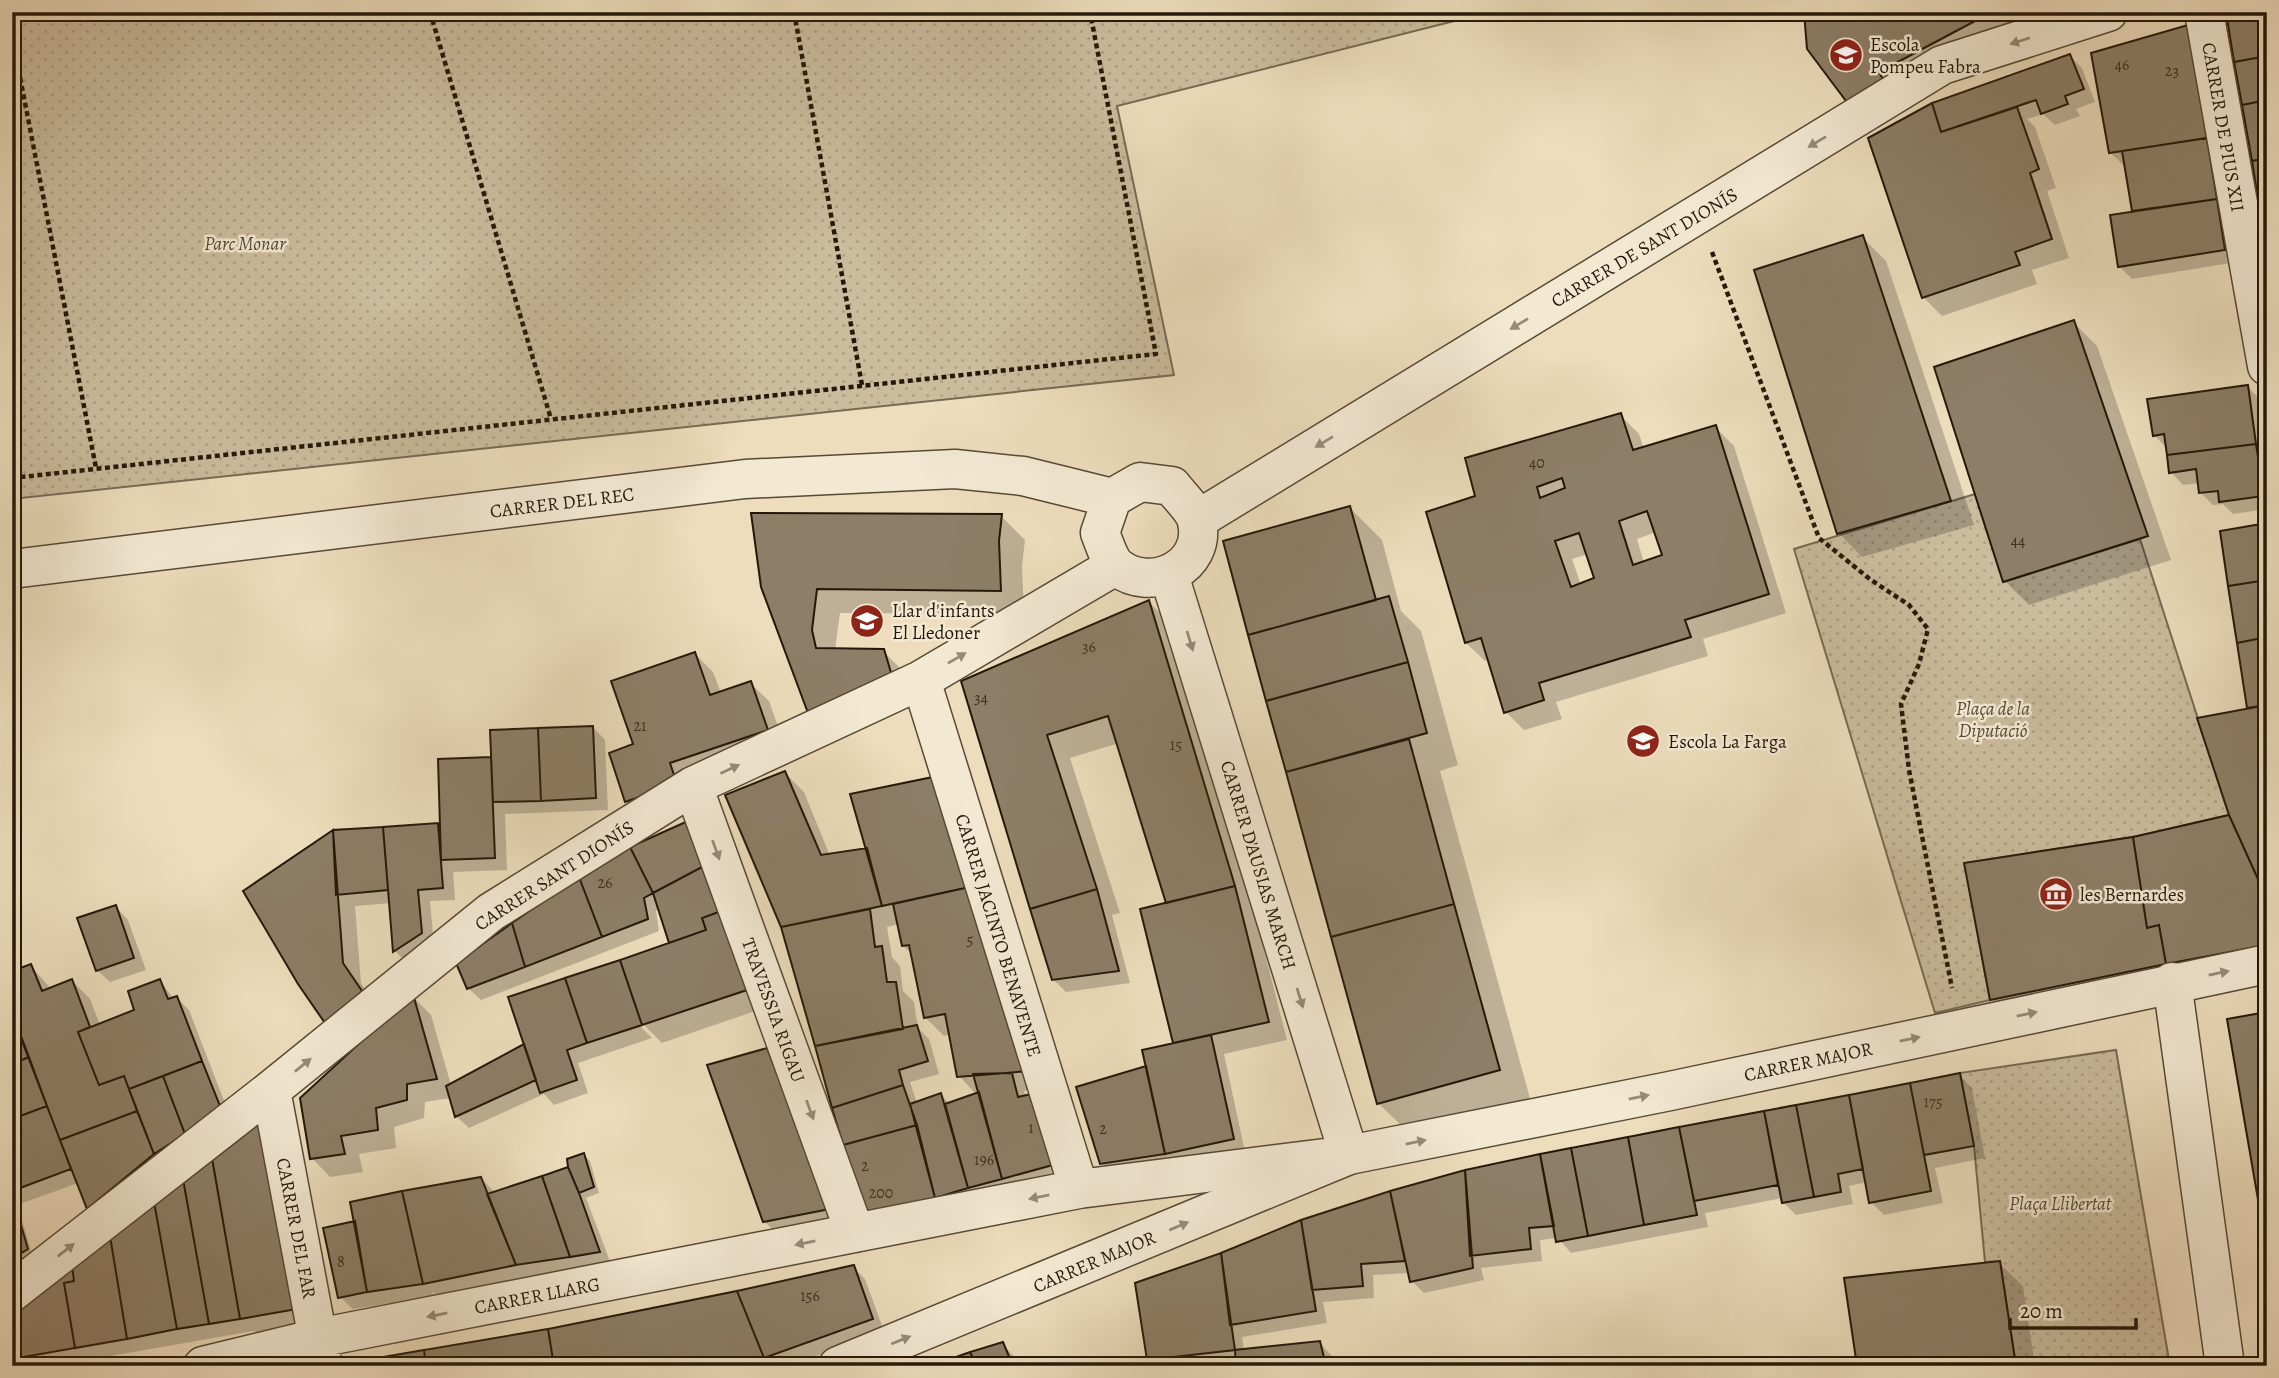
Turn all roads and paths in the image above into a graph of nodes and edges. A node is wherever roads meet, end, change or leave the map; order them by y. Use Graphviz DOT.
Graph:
graph roads {
  1 [pos="430,12"];
  2 [pos="794,12"];
  3 [pos="1090,12"];
  4 [pos="2108,12"];
  5 [pos="2204,12"];
  6 [pos="12,36"];
  7 [pos="1698,215"];
  8 [pos="2267,366"];
  9 [pos="862,385"];
  10 [pos="551,419"];
  11 [pos="96,469"];
  12 [pos="12,478"];
  13 [pos="1112,498"];
  14 [pos="1197,520"];
  15 [pos="1115,566"];
  16 [pos="12,569"];
  17 [pos="1169,575"];
  18 [pos="920,680"];
  19 [pos="693,786"];
  20 [pos="2267,964"];
  21 [pos="2172,982"];
  22 [pos="1961,1028"];
  23 [pos="271,1090"];
  24 [pos="1349,1156"];
  25 [pos="1079,1189"];
  26 [pos="863,1232"];
  27 [pos="12,1292"];
  28 [pos="321,1352"];
  29 [pos="203,1366"];
  30 [pos="838,1366"];
  31 [pos="2224,1366"];
  1 -- 10 [label="path"];
  2 -- 9 [label="path"];
  3 -- 9 [label="path"];
  4 -- 7 [label="street, CARRER DE SANT DIONÍS, one-way"];
  5 -- 8 [label="street, CARRER DE PIUS XII"];
  6 -- 11 [label="path"];
  7 -- 14 [label="street, CARRER DE SANT DIONÍS, one-way"];
  7 -- 22 [label="path"];
  9 -- 10 [label="path"];
  10 -- 11 [label="path"];
  11 -- 12 [label="path"];
  13 -- 14 [label="street"];
  13 -- 15 [label="street"];
  13 -- 16 [label="street, CARRER DEL REC"];
  14 -- 17 [label="street"];
  15 -- 17 [label="street"];
  18 -- 15 [label="street, CARRER SANT DIONÍS, one-way"];
  17 -- 24 [label="street, CARRER D'AUSIAS MARCH, one-way"];
  19 -- 18 [label="street, CARRER SANT DIONÍS, one-way"];
  18 -- 25 [label="street, CARRER JACINTO BENAVENTE"];
  23 -- 19 [label="street, CARRER SANT DIONÍS, one-way"];
  19 -- 26 [label="street, TRAVESSIA RIGAU, one-way"];
  21 -- 20 [label="street, CARRER MAJOR, one-way"];
  22 -- 21 [label="street, CARRER MAJOR, one-way"];
  21 -- 31 [label="street"];
  24 -- 22 [label="street, CARRER MAJOR, one-way"];
  27 -- 23 [label="street, CARRER SANT DIONÍS, one-way"];
  23 -- 28 [label="street, CARRER DEL FAR"];
  24 -- 25 [label="street, CARRER MAJOR"];
  30 -- 24 [label="street, CARRER MAJOR, one-way"];
  25 -- 26 [label="street, CARRER MAJOR, one-way"];
  26 -- 28 [label="street, CARRER LLARG, one-way"];
  28 -- 29 [label="street, CARRER LLARG"];
}
